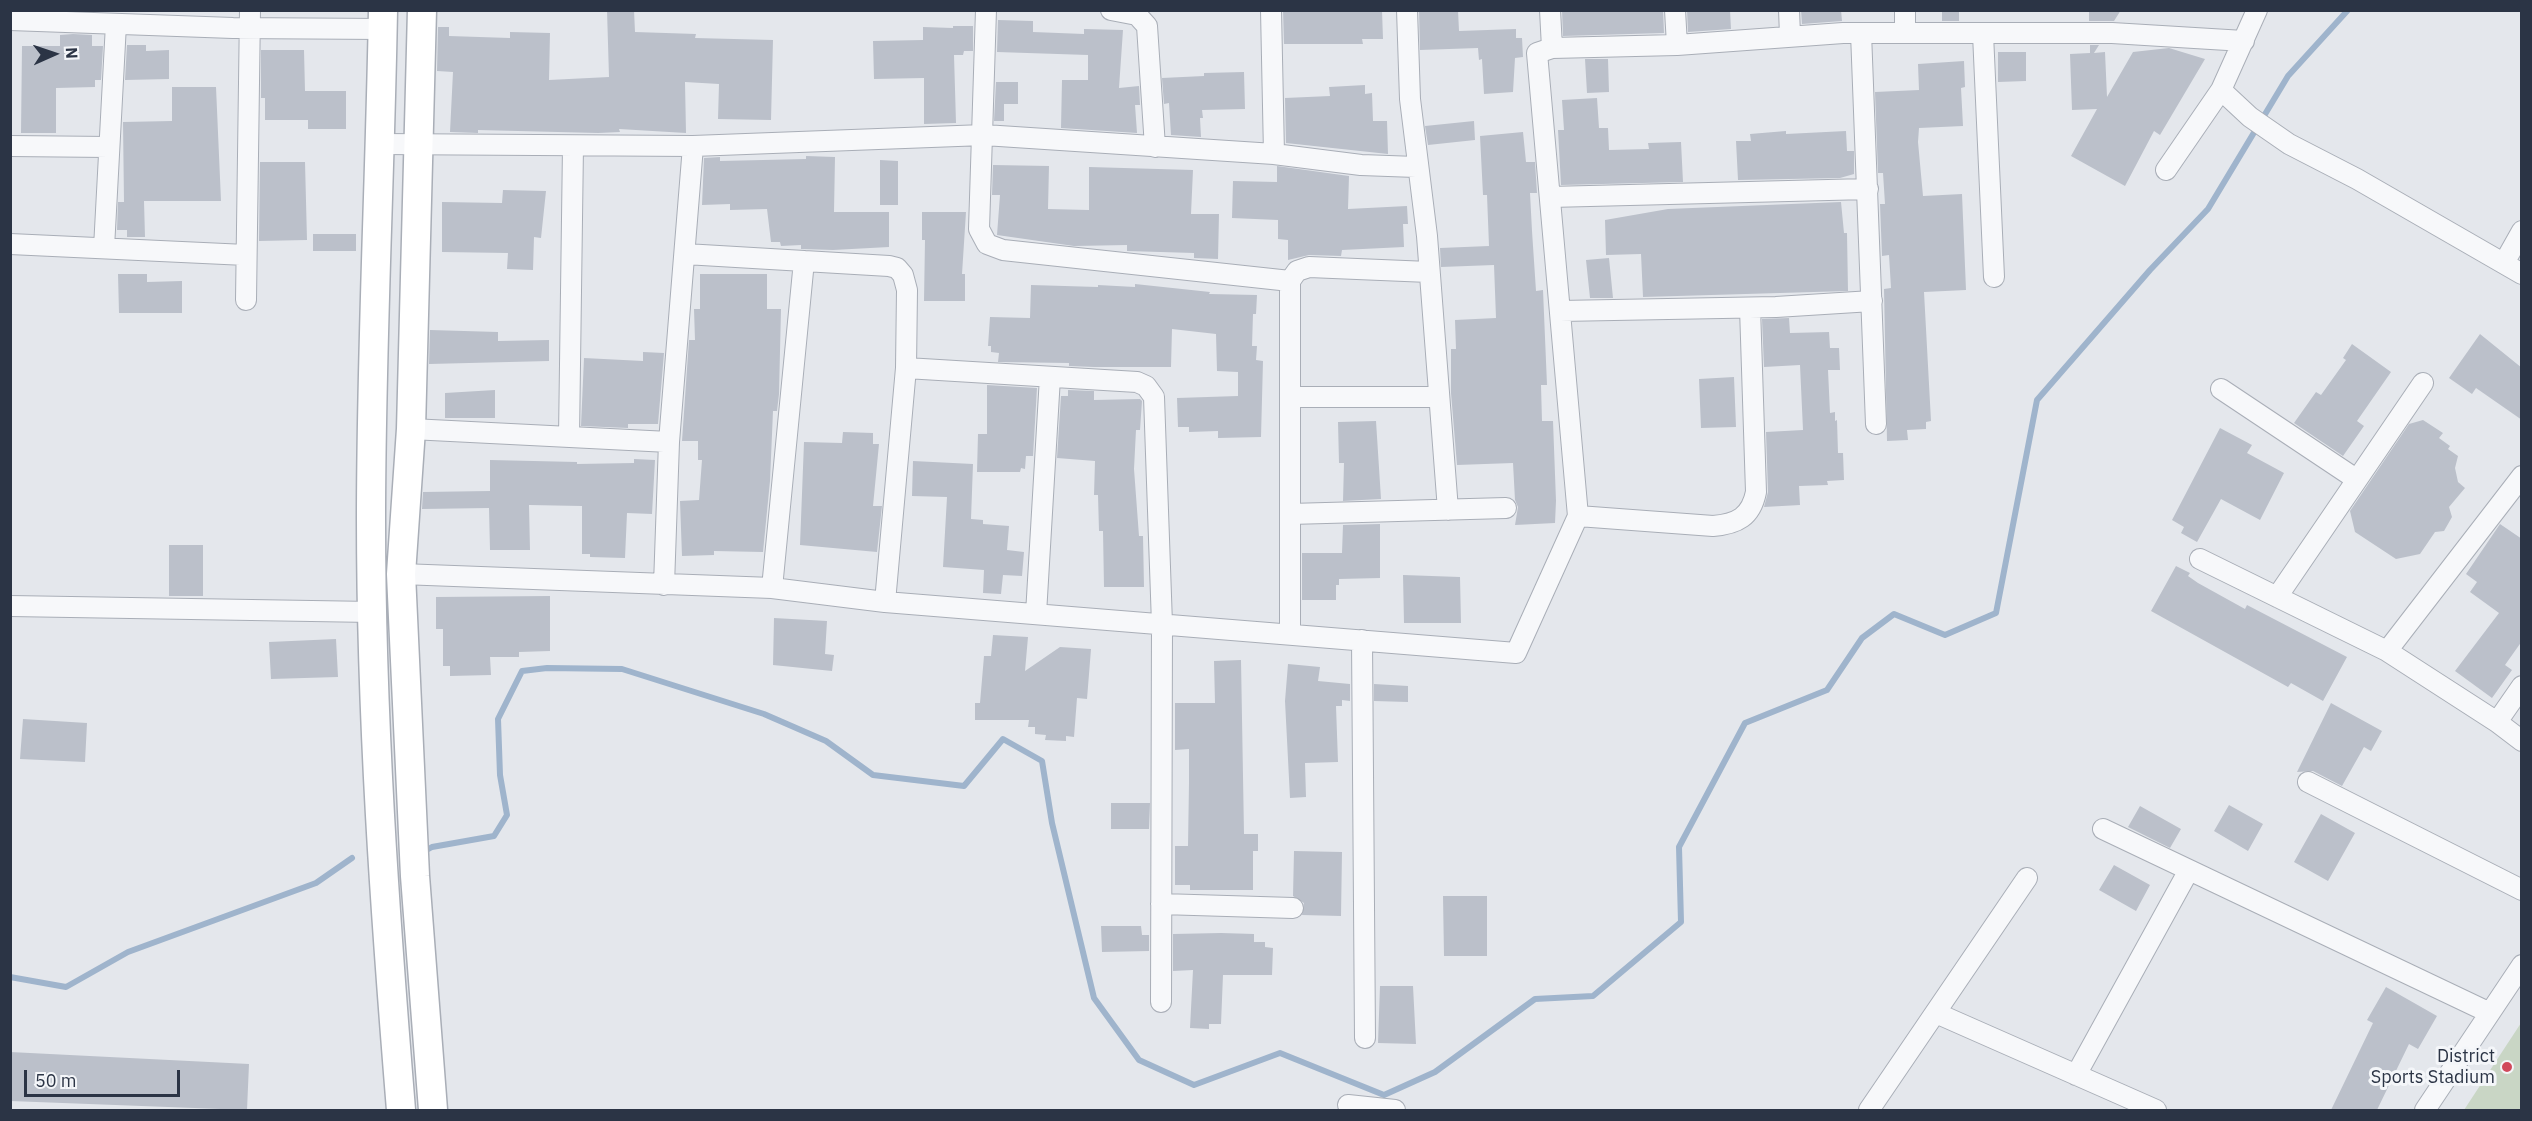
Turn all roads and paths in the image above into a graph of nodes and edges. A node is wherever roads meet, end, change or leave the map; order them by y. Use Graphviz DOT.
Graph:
graph roads {
  1 [pos="422,10"];
  2 [pos="986,10"];
  3 [pos="1111,10"];
  4 [pos="1271,10"];
  5 [pos="1407,10"];
  6 [pos="1550,10"];
  7 [pos="1675,10"];
  8 [pos="1789,10"];
  9 [pos="1905,10"];
  10 [pos="2257,10"];
  11 [pos="12,17"];
  12 [pos="140,18"];
  13 [pos="250,20"];
  14 [pos="383,20"];
  15 [pos="116,24"];
  16 [pos="1861,33"];
  17 [pos="1905,33"];
  18 [pos="1983,34"];
  19 [pos="1790,35"];
  20 [pos="2244,41"];
  21 [pos="1677,45"];
  22 [pos="1552,48"];
  23 [pos="2221,90"];
  24 [pos="984,135"];
  25 [pos="380,144"];
  26 [pos="10,146"];
  27 [pos="418,146"];
  28 [pos="573,146"];
  29 [pos="693,146"];
  30 [pos="109,147"];
  31 [pos="1155,147"];
  32 [pos="1274,154"];
  33 [pos="1416,167"];
  34 [pos="2166,170"];
  35 [pos="1868,189"];
  36 [pos="1550,196"];
  37 [pos="2522,231"];
  38 [pos="10,244"];
  39 [pos="104,248"];
  40 [pos="685,254"];
  41 [pos="246,255"];
  42 [pos="804,261"];
  43 [pos="2504,263"];
  44 [pos="1429,272"];
  45 [pos="2522,274"];
  46 [pos="1994,278"];
  47 [pos="1290,281"];
  48 [pos="246,300"];
  49 [pos="1872,301"];
  50 [pos="1750,308"];
  51 [pos="1560,311"];
  52 [pos="906,368"];
  53 [pos="1050,377"];
  54 [pos="2423,383"];
  55 [pos="2221,389"];
  56 [pos="1290,397"];
  57 [pos="1439,397"];
  58 [pos="1876,424"];
  59 [pos="411,429"];
  60 [pos="569,437"];
  61 [pos="669,442"];
  62 [pos="2522,476"];
  63 [pos="2356,479"];
  64 [pos="1506,508"];
  65 [pos="1448,510"];
  66 [pos="1290,514"];
  67 [pos="1578,516"];
  68 [pos="2200,559"];
  69 [pos="401,574"];
  70 [pos="664,585"];
  71 [pos="772,588"];
  72 [pos="2277,597"];
  73 [pos="885,602"];
  74 [pos="10,606"];
  75 [pos="372,612"];
  76 [pos="1036,614"];
  77 [pos="1162,624"];
  78 [pos="1290,634"];
  79 [pos="1362,640"];
  80 [pos="2387,651"];
  81 [pos="2522,686"];
  82 [pos="2497,722"];
  83 [pos="2522,741"];
  84 [pos="2308,782"];
  85 [pos="2103,829"];
  86 [pos="413,841"];
  87 [pos="381,845"];
  88 [pos="2189,870"];
  89 [pos="2027,878"];
  90 [pos="2522,890"];
  91 [pos="1161,904"];
  92 [pos="1293,908"];
  93 [pos="2522,965"];
  94 [pos="1161,1002"];
  95 [pos="1936,1013"];
  96 [pos="2490,1013"];
  97 [pos="1365,1038"];
  98 [pos="2076,1075"];
  99 [pos="1348,1105"];
  100 [pos="401,1110"];
  101 [pos="433,1110"];
  102 [pos="1395,1110"];
  103 [pos="1869,1110"];
  104 [pos="2156,1110"];
  105 [pos="2425,1110"];
  1 -- 27 [label="main road"];
  2 -- 24 [label="street"];
  3 -- 31 [label="street"];
  4 -- 32 [label="street"];
  5 -- 33 [label="street"];
  6 -- 22 [label="street"];
  7 -- 21 [label="street"];
  8 -- 19 [label="street"];
  9 -- 17 [label="street"];
  10 -- 20 [label="street"];
  11 -- 15 [label="street"];
  12 -- 13 [label="street"];
  12 -- 15 [label="street"];
  13 -- 14 [label="street"];
  13 -- 41 [label="street"];
  14 -- 25 [label="main road"];
  15 -- 30 [label="street"];
  16 -- 17 [label="street"];
  16 -- 19 [label="street"];
  16 -- 35 [label="street"];
  17 -- 18 [label="street"];
  18 -- 20 [label="street"];
  18 -- 46 [label="street"];
  19 -- 21 [label="street"];
  20 -- 23 [label="street"];
  21 -- 22 [label="street"];
  22 -- 36 [label="street"];
  23 -- 34 [label="street"];
  23 -- 43 [label="street"];
  24 -- 29 [label="street"];
  24 -- 31 [label="street"];
  24 -- 47 [label="street"];
  25 -- 27 [label="street"];
  25 -- 75 [label="main road"];
  26 -- 30 [label="street"];
  27 -- 28 [label="street"];
  27 -- 59 [label="main road"];
  28 -- 29 [label="street"];
  28 -- 60 [label="street"];
  29 -- 40 [label="street"];
  30 -- 39 [label="street"];
  31 -- 32 [label="street"];
  32 -- 33 [label="street"];
  33 -- 44 [label="street"];
  35 -- 36 [label="street"];
  35 -- 49 [label="street"];
  36 -- 51 [label="street"];
  37 -- 43 [label="street"];
  38 -- 39 [label="street"];
  39 -- 41 [label="street"];
  40 -- 42 [label="street"];
  40 -- 61 [label="street"];
  41 -- 48 [label="street"];
  42 -- 52 [label="street"];
  42 -- 71 [label="street"];
  43 -- 45 [label="street"];
  44 -- 47 [label="street"];
  44 -- 57 [label="street"];
  47 -- 56 [label="street"];
  49 -- 50 [label="street"];
  49 -- 58 [label="street"];
  50 -- 51 [label="street"];
  50 -- 67 [label="street"];
  51 -- 67 [label="street"];
  52 -- 53 [label="street"];
  52 -- 73 [label="street"];
  53 -- 76 [label="street"];
  53 -- 77 [label="street"];
  54 -- 63 [label="street"];
  55 -- 63 [label="street"];
  56 -- 57 [label="street"];
  56 -- 66 [label="street"];
  57 -- 65 [label="street"];
  59 -- 60 [label="street"];
  59 -- 69 [label="main road"];
  60 -- 61 [label="street"];
  61 -- 70 [label="street"];
  62 -- 80 [label="street"];
  63 -- 72 [label="street"];
  64 -- 65 [label="street"];
  65 -- 66 [label="street"];
  66 -- 78 [label="street"];
  67 -- 79 [label="street"];
  68 -- 72 [label="street"];
  69 -- 70 [label="street"];
  69 -- 86 [label="main road"];
  70 -- 71 [label="street"];
  71 -- 73 [label="street"];
  72 -- 80 [label="street"];
  73 -- 76 [label="street"];
  74 -- 75 [label="street"];
  75 -- 87 [label="main road"];
  76 -- 77 [label="street"];
  77 -- 78 [label="street"];
  77 -- 91 [label="street"];
  78 -- 79 [label="street"];
  79 -- 97 [label="street"];
  80 -- 82 [label="street"];
  81 -- 82 [label="street"];
  82 -- 83 [label="street"];
  84 -- 90 [label="street"];
  85 -- 88 [label="street"];
  86 -- 87 [label="main road"];
  86 -- 101 [label="main road"];
  87 -- 100 [label="main road"];
  88 -- 96 [label="street"];
  88 -- 98 [label="street"];
  89 -- 95 [label="street"];
  91 -- 92 [label="street"];
  91 -- 94 [label="street"];
  93 -- 96 [label="street"];
  95 -- 98 [label="street"];
  95 -- 103 [label="street"];
  96 -- 105 [label="street"];
  98 -- 104 [label="street"];
  99 -- 102 [label="street"];
}
